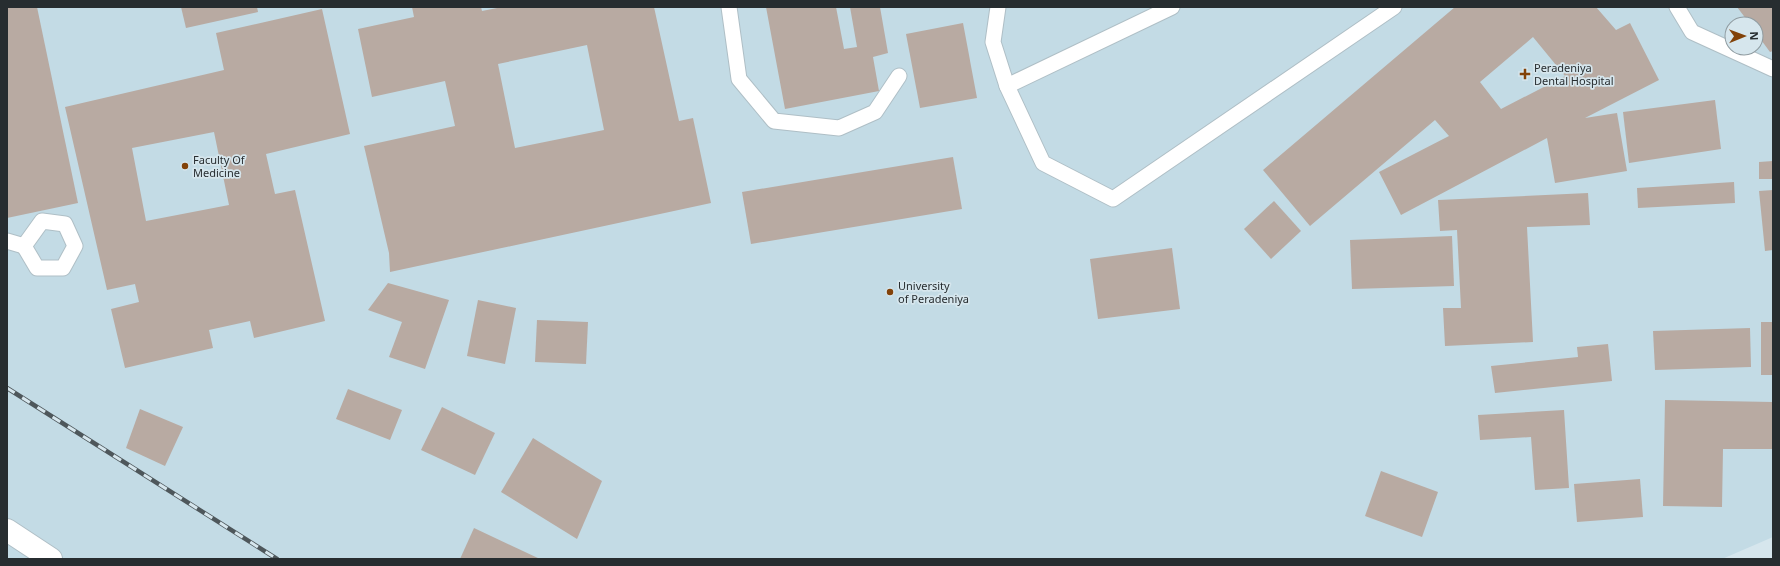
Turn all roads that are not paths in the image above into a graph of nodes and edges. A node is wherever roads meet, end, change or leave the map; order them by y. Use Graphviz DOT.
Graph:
graph roads {
  1 [pos="729,7"];
  2 [pos="998,7"];
  3 [pos="1172,7"];
  4 [pos="1394,7"];
  5 [pos="1677,7"];
  6 [pos="1773,69"];
  7 [pos="899,76"];
  8 [pos="1007,86"];
  9 [pos="7,241"];
  10 [pos="24,246"];
  11 [pos="7,530"];
  12 [pos="51,559"];
  1 -- 7 [label="lane"];
  2 -- 8 [label="lane"];
  3 -- 8 [label="lane"];
  4 -- 8 [label="lane"];
  5 -- 6 [label="lane"];
  9 -- 10 [label="lane"];
  11 -- 12 [label="street"];
}
